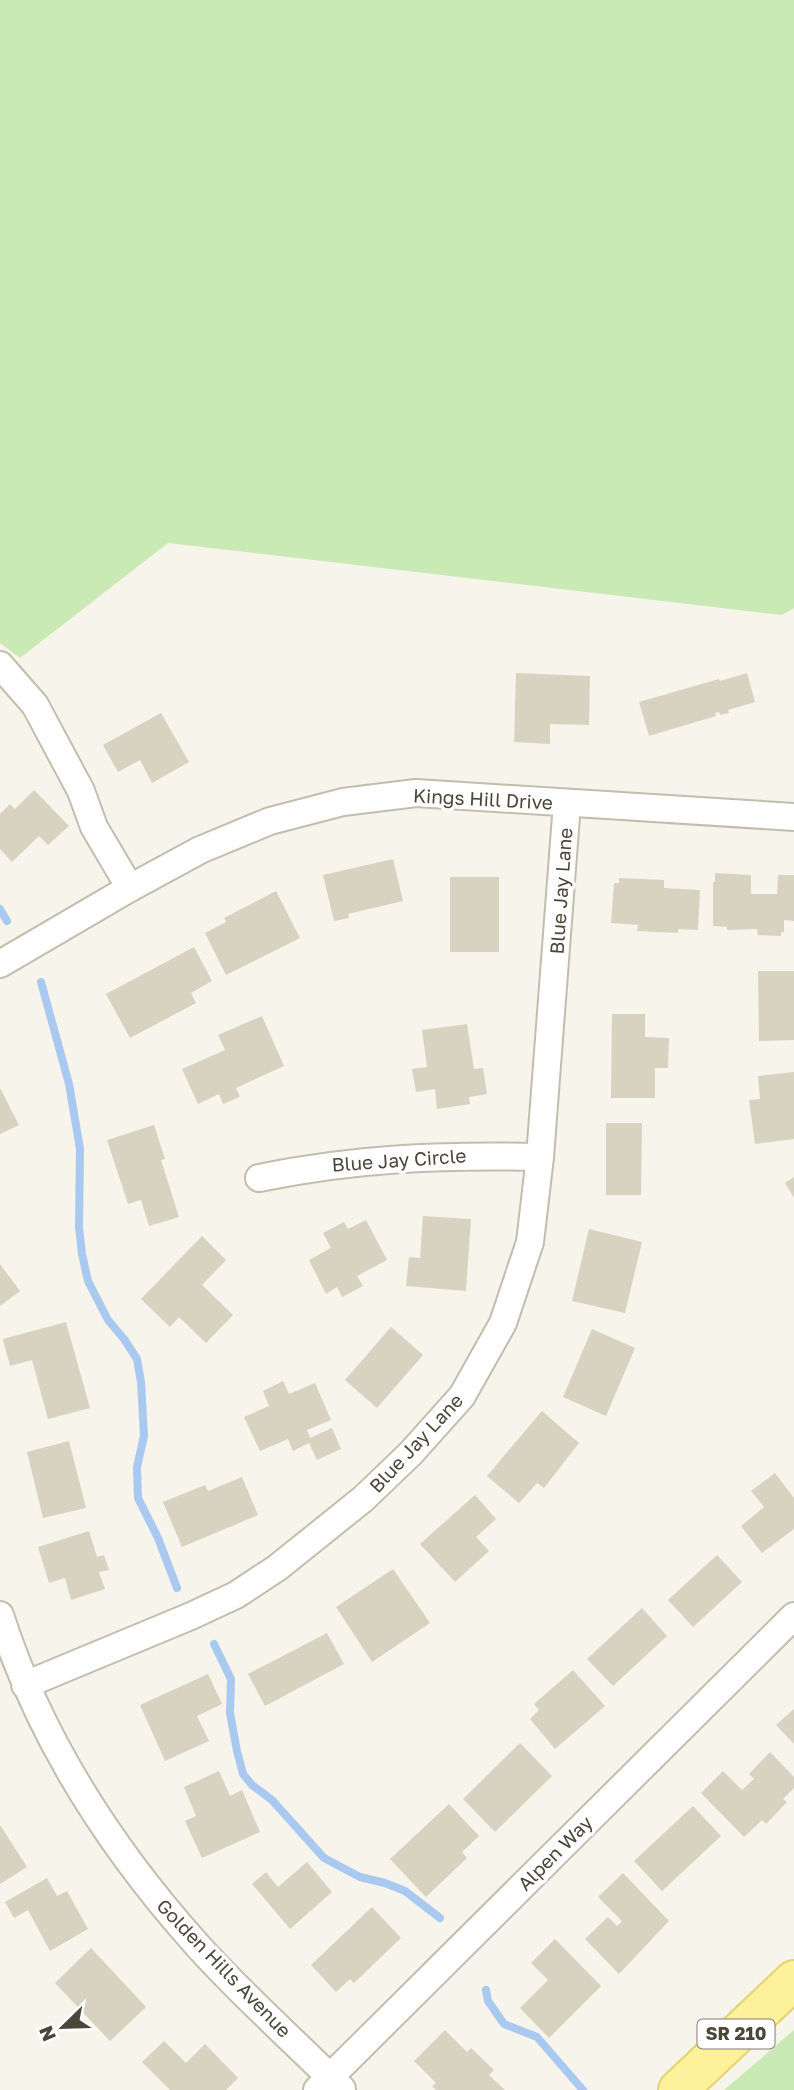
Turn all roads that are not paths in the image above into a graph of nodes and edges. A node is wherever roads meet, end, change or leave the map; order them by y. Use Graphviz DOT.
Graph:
graph roads {
  1 [pos="0,665"];
  2 [pos="567,803"];
  3 [pos="794,817"];
  4 [pos="130,888"];
  5 [pos="0,964"];
  6 [pos="540,1157"];
  7 [pos="259,1178"];
  8 [pos="0,1615"];
  9 [pos="794,1616"];
  10 [pos="25,1685"];
  11 [pos="794,1980"];
  12 [pos="330,2086"];
  13 [pos="678,2090"];
  1 -- 4 [label="street"];
  2 -- 3 [label="street, Kings Hill Drive"];
  2 -- 4 [label="street, Kings Hill Drive"];
  2 -- 6 [label="street, Blue Jay Lane"];
  4 -- 5 [label="street, Kings Hill Drive"];
  6 -- 7 [label="street, Blue Jay Circle"];
  6 -- 10 [label="street, Blue Jay Lane"];
  8 -- 10 [label="street, Golden Hills Avenue"];
  9 -- 12 [label="street, Alpen Way"];
  10 -- 12 [label="street, Golden Hills Avenue"];
  11 -- 13 [label="main road, SR 210"];
}
